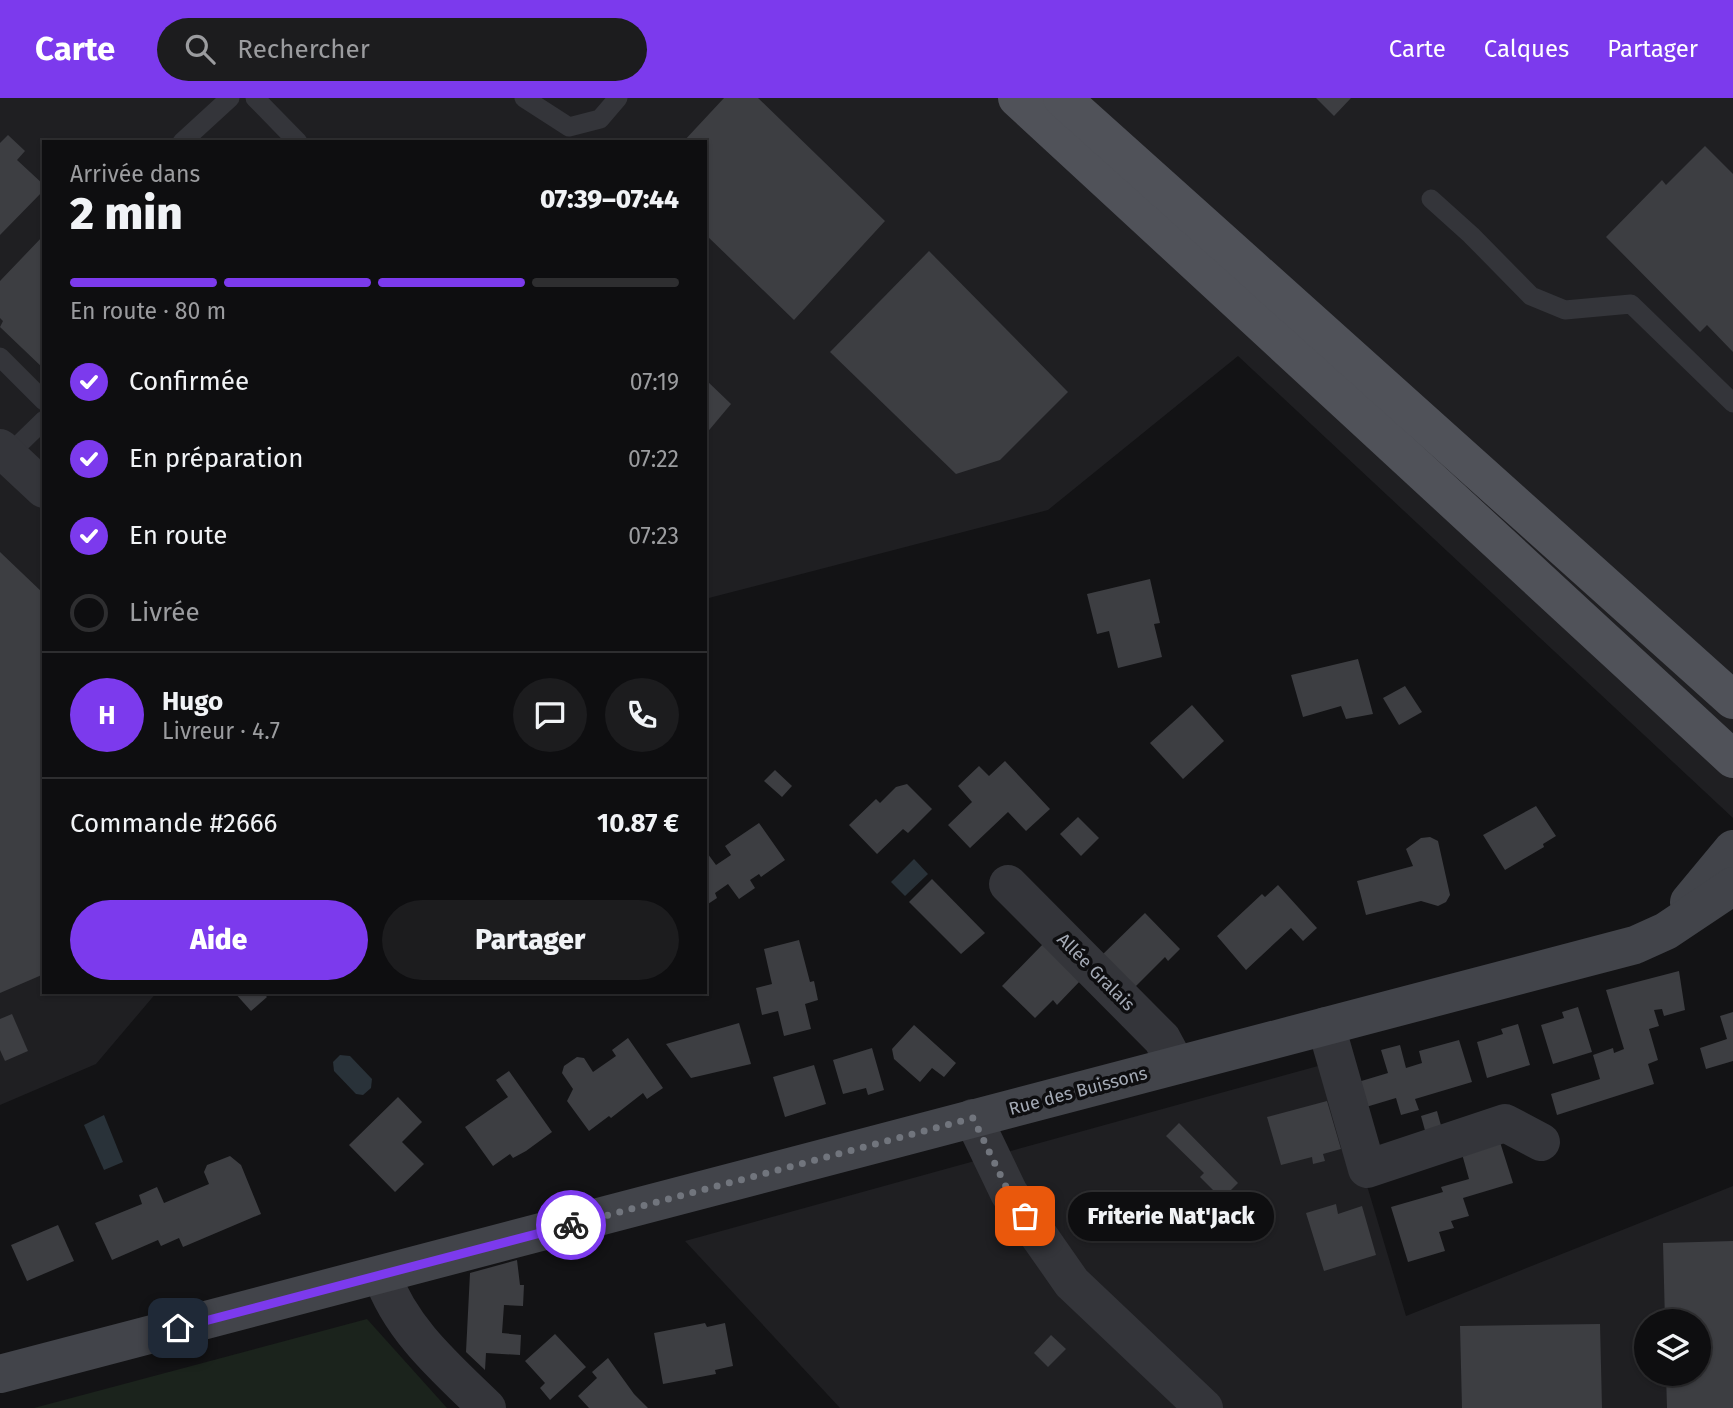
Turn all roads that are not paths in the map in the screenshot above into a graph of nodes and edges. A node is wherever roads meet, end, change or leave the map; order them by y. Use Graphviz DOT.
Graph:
graph roads {
  1 [pos="230,98"];
  2 [pos="524,98"];
  3 [pos="618,98"];
  4 [pos="1017,98"];
  5 [pos="1062,98"];
  6 [pos="260,100"];
  7 [pos="184,140"];
  8 [pos="296,140"];
  9 [pos="1431,199"];
  10 [pos="0,357"];
  11 [pos="42,399"];
  12 [pos="1733,403"];
  13 [pos="42,422"];
  14 [pos="4,451"];
  15 [pos="42,487"];
  16 [pos="1733,700"];
  17 [pos="1733,759"];
  18 [pos="1733,849"];
  19 [pos="1008,884"];
  20 [pos="1733,886"];
  21 [pos="1666,931"];
  22 [pos="1326,1027"];
  23 [pos="1176,1066"];
  24 [pos="973,1118"];
  25 [pos="1541,1143"];
  26 [pos="383,1275"];
  27 [pos="0,1374"];
  28 [pos="487,1408"];
  29 [pos="1204,1408"];
  1 -- 7 [label="lane"];
  2 -- 3 [label="lane"];
  4 -- 17 [label="main road"];
  5 -- 16 [label="main road"];
  6 -- 8 [label="lane"];
  9 -- 12 [label="lane"];
  10 -- 11 [label="lane"];
  13 -- 14 [label="lane"];
  14 -- 15 [label="street"];
  18 -- 21 [label="street, Rue des Buissons"];
  19 -- 23 [label="street, Allée Gralais"];
  20 -- 21 [label="street, Rue des Buissons"];
  21 -- 22 [label="street, Rue des Buissons"];
  22 -- 23 [label="street, Rue des Buissons"];
  22 -- 25 [label="street"];
  23 -- 24 [label="street, Rue des Buissons"];
  24 -- 26 [label="street, Rue des Buissons"];
  24 -- 29 [label="street"];
  26 -- 27 [label="street, Rue des Buissons"];
  26 -- 28 [label="street"];
}
